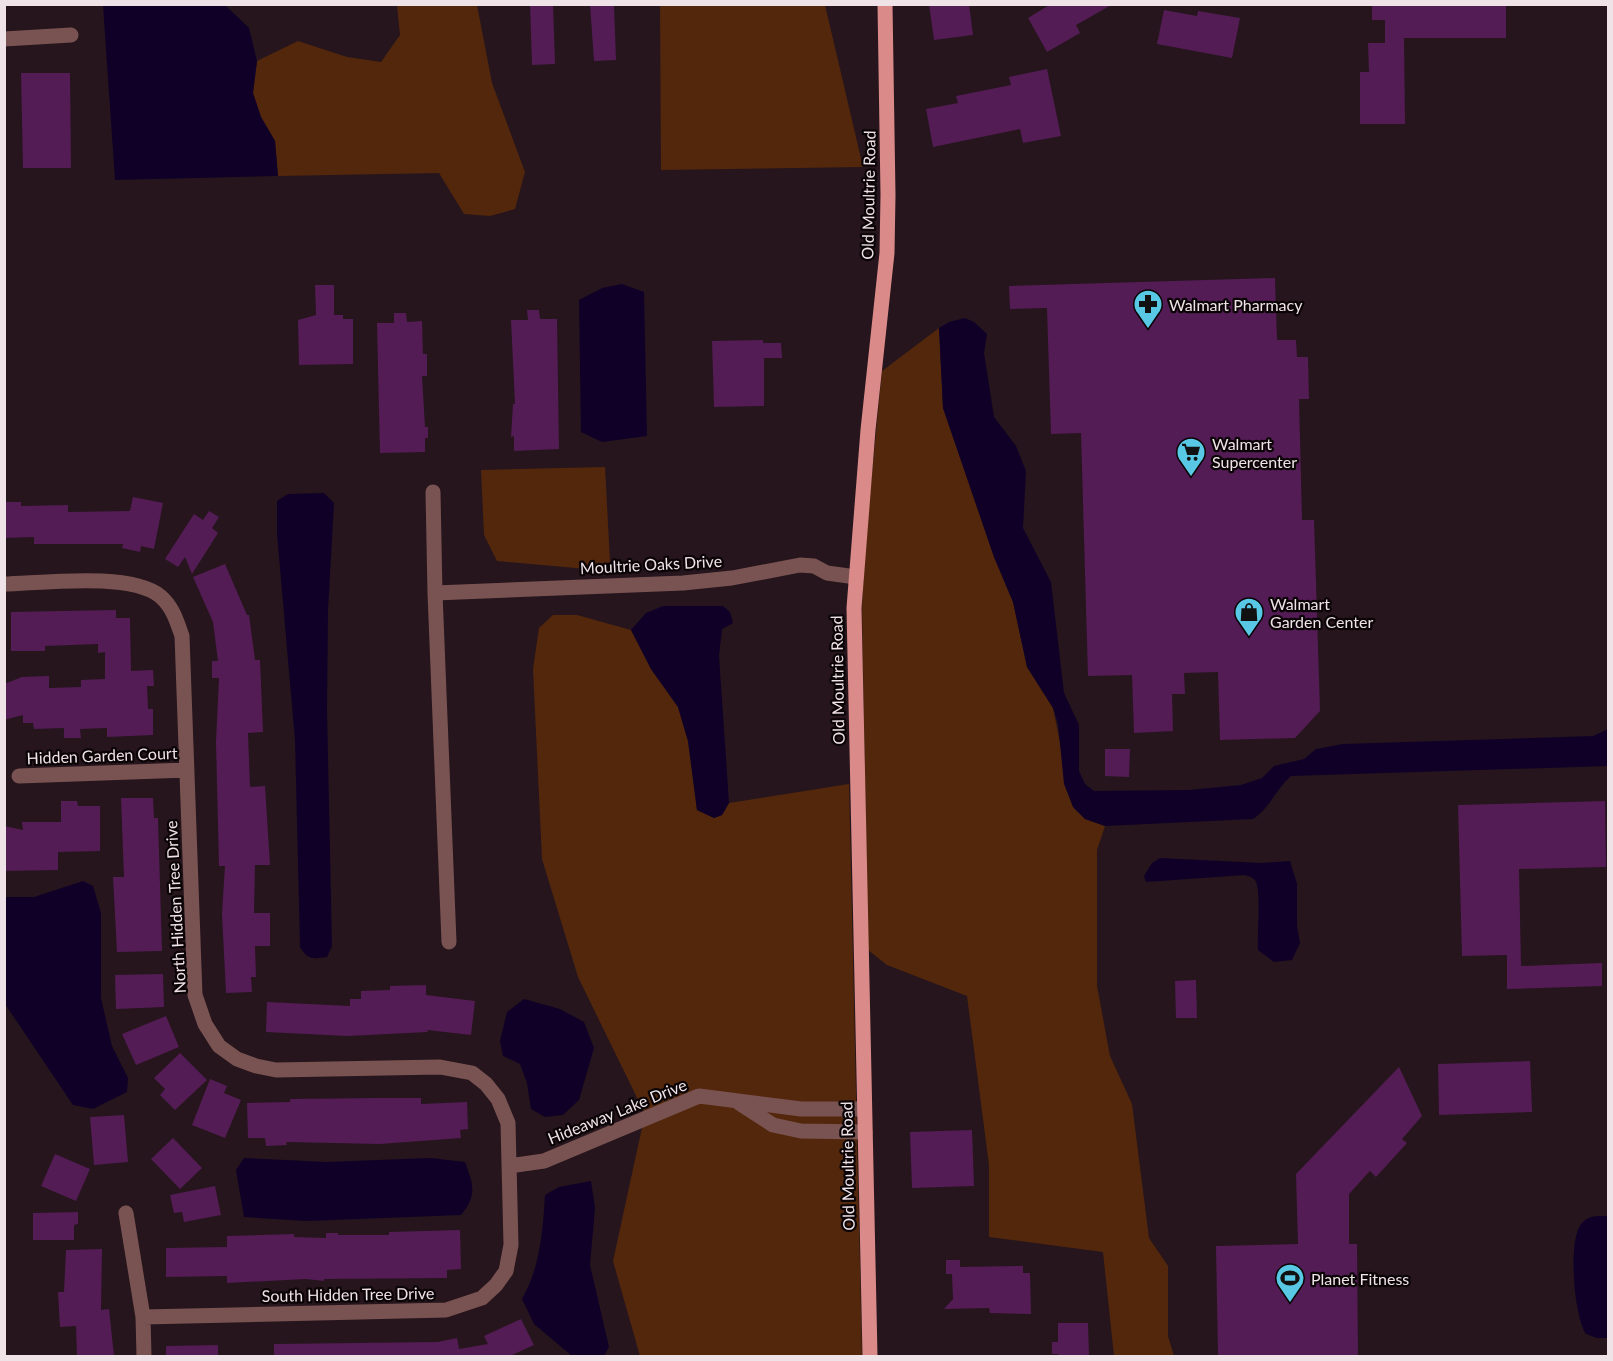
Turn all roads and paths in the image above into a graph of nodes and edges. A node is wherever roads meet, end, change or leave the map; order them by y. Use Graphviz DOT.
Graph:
graph roads {
  1 [pos="885,4"];
  2 [pos="71,35"];
  3 [pos="4,39"];
  4 [pos="433,492"];
  5 [pos="856,577"];
  6 [pos="4,584"];
  7 [pos="435,593"];
  8 [pos="187,770"];
  9 [pos="19,776"];
  10 [pos="449,942"];
  11 [pos="739,1103"];
  12 [pos="864,1109"];
  13 [pos="864,1132"];
  14 [pos="509,1166"];
  15 [pos="126,1213"];
  16 [pos="143,1317"];
  17 [pos="144,1356"];
  18 [pos="870,1356"];
  1 -- 5 [label="main road, Old Moultrie Road"];
  2 -- 3 [label="street"];
  4 -- 7 [label="street"];
  5 -- 7 [label="street, Moultrie Oaks Drive"];
  5 -- 12 [label="main road, Old Moultrie Road"];
  6 -- 8 [label="street, North Hidden Tree Drive"];
  7 -- 10 [label="street"];
  8 -- 9 [label="street, Hidden Garden Court"];
  8 -- 14 [label="street, North Hidden Tree Drive"];
  11 -- 12 [label="street, Hideaway Lake Drive"];
  11 -- 13 [label="street, Hideaway Lake Drive"];
  11 -- 14 [label="street, Hideaway Lake Drive"];
  12 -- 13 [label="main road, Old Moultrie Road"];
  13 -- 18 [label="main road, Old Moultrie Road"];
  14 -- 16 [label="street, South Hidden Tree Drive"];
  15 -- 16 [label="street"];
  16 -- 17 [label="street"];
}
